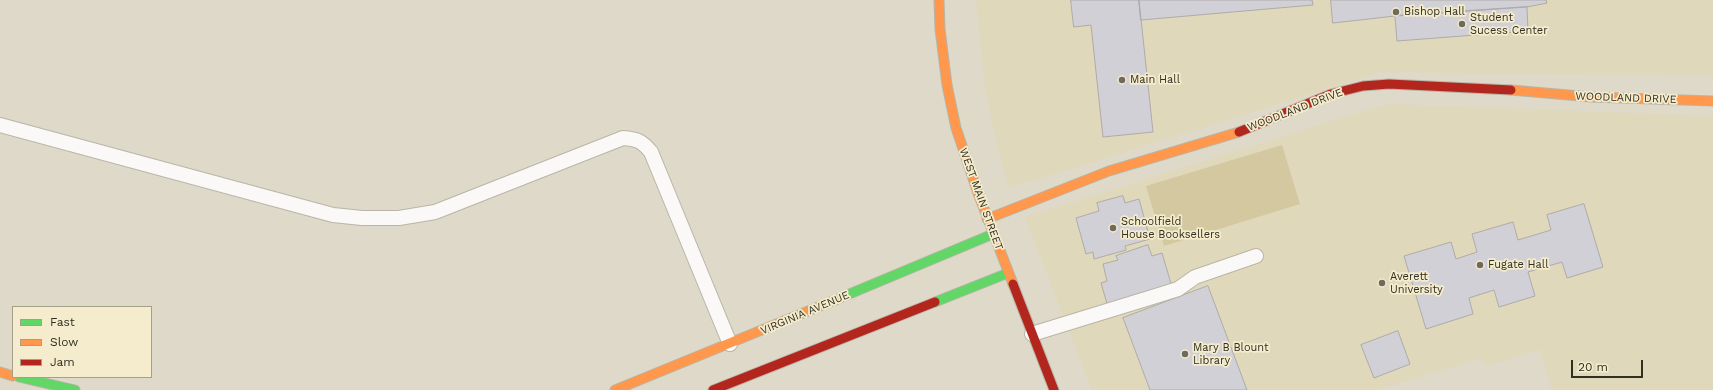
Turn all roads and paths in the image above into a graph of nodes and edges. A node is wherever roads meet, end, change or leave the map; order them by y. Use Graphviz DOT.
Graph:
graph roads {
  1 [pos="939,0"];
  2 [pos="1713,101"];
  3 [pos="0,124"];
  4 [pos="987,219"];
  5 [pos="994,234"];
  6 [pos="1256,256"];
  7 [pos="1008,273"];
  8 [pos="1032,334"];
  9 [pos="730,344"];
  10 [pos="0,372"];
  11 [pos="12,376"];
  12 [pos="23,378"];
  13 [pos="74,390"];
  14 [pos="615,390"];
  15 [pos="712,390"];
  16 [pos="1054,390"];
  1 -- 4 [label="street, WEST MAIN STREET"];
  2 -- 4 [label="street, WOODLAND DRIVE"];
  3 -- 9 [label="lane"];
  4 -- 5 [label="street, WEST MAIN STREET"];
  5 -- 7 [label="street, WEST MAIN STREET"];
  5 -- 9 [label="street, VIRGINIA AVENUE"];
  6 -- 8 [label="lane"];
  7 -- 8 [label="street, WEST MAIN STREET"];
  7 -- 15 [label="street"];
  8 -- 16 [label="street, WEST MAIN STREET"];
  9 -- 14 [label="street, VIRGINIA AVENUE"];
  10 -- 11 [label="street"];
  12 -- 13 [label="street"];
}
